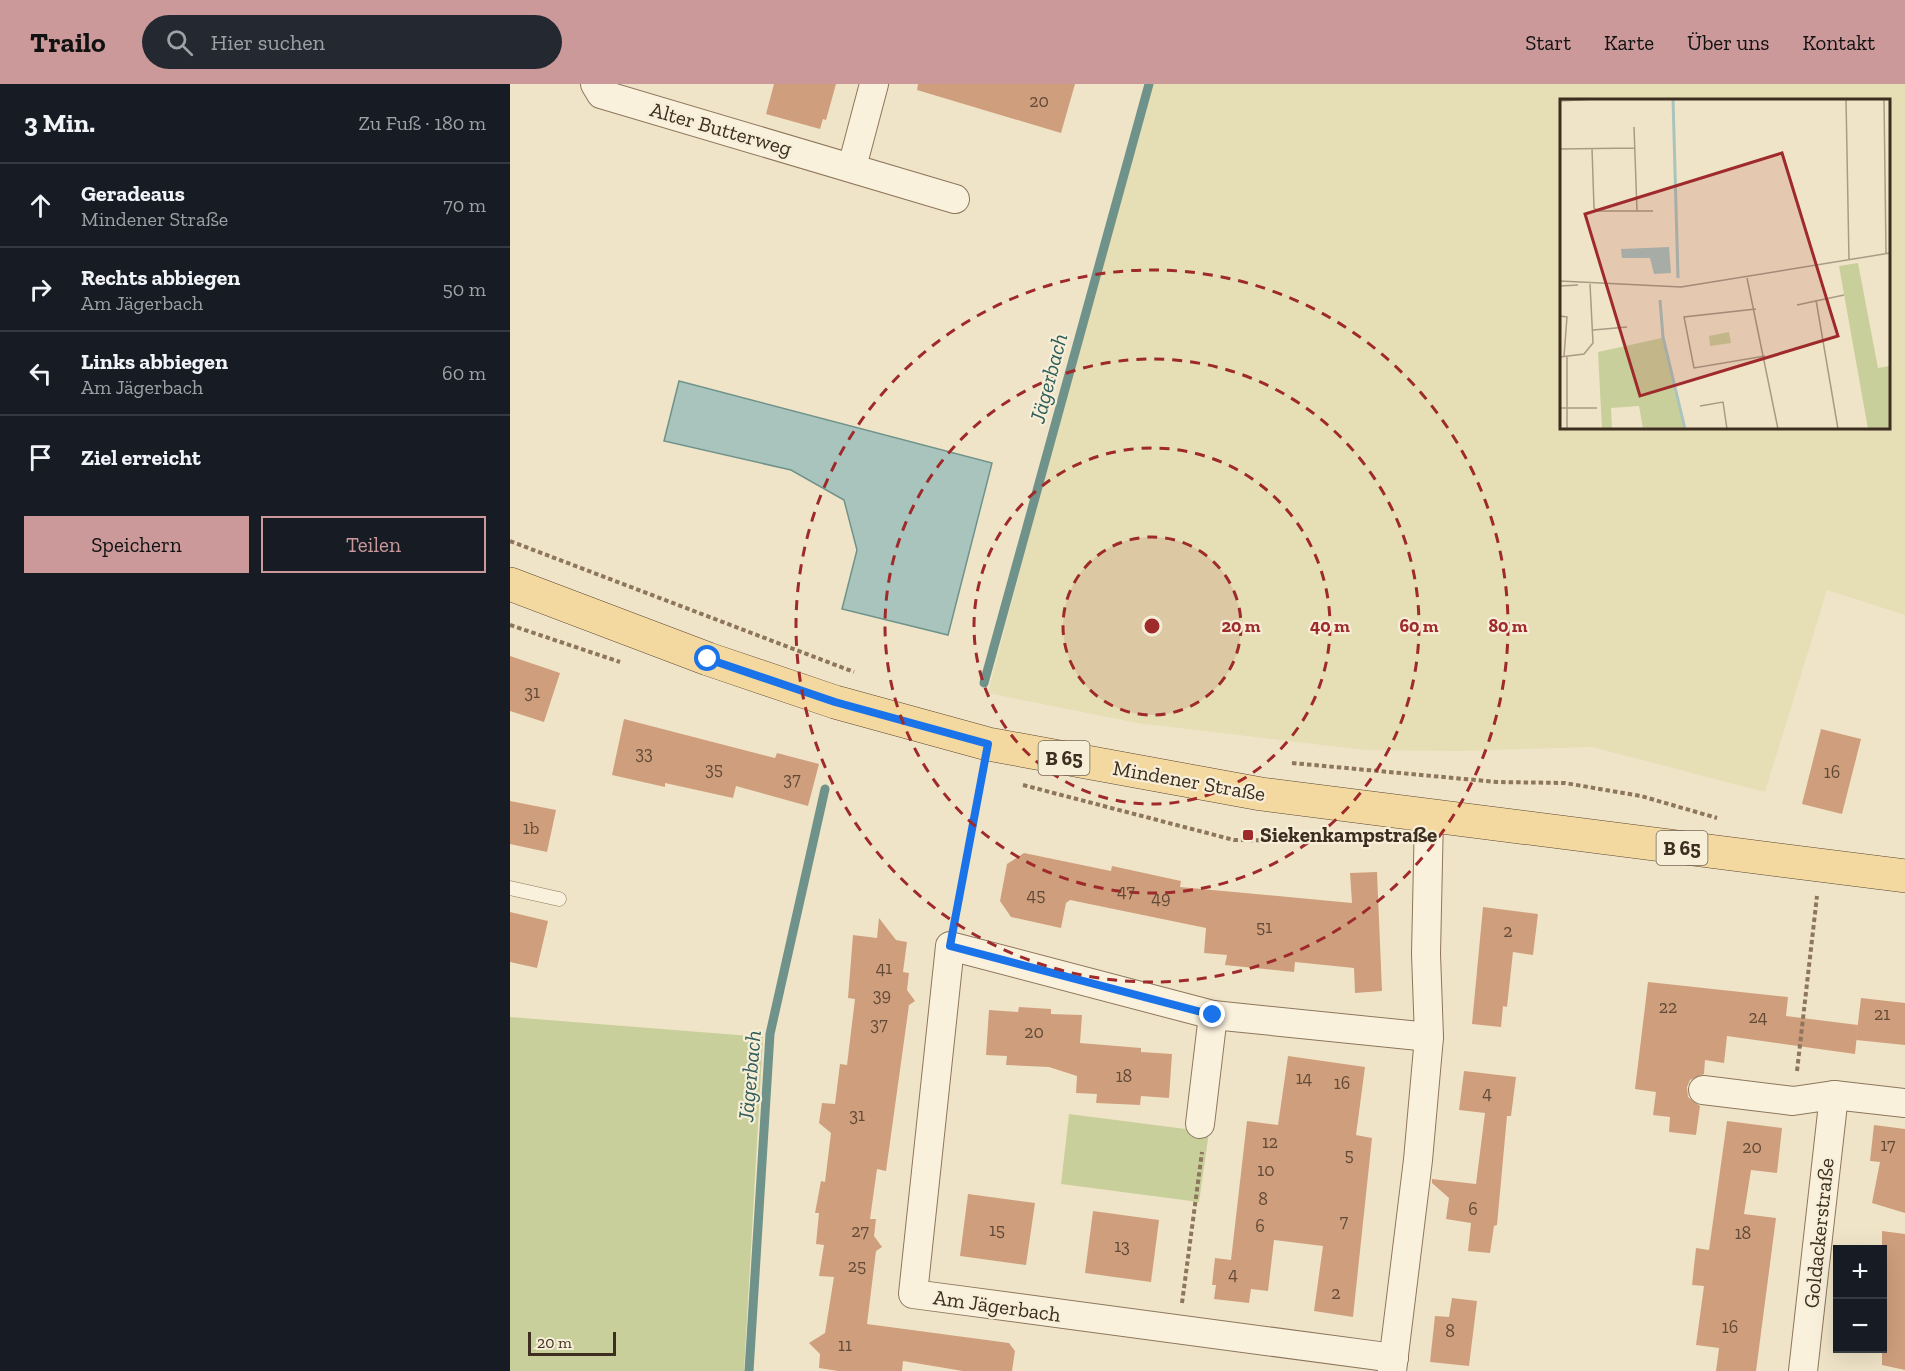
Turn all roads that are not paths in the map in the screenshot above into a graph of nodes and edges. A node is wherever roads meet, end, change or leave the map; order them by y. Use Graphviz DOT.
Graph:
graph roads {
  1 [pos="595,84"];
  2 [pos="874,84"];
  3 [pos="852,167"];
  4 [pos="955,199"];
  5 [pos="510,584"];
  6 [pos="1429,816"];
  7 [pos="1905,876"];
  8 [pos="510,888"];
  9 [pos="559,899"];
  10 [pos="1213,1015"];
  11 [pos="1429,1037"];
  12 [pos="1703,1090"];
  13 [pos="1834,1095"];
  14 [pos="1905,1103"];
  15 [pos="1200,1124"];
  16 [pos="1393,1365"];
  17 [pos="1803,1371"];
  1 -- 3 [label="street, Alter Butterweg"];
  2 -- 3 [label="street"];
  3 -- 4 [label="street, Alter Butterweg"];
  5 -- 6 [label="main road, Mindener Straße / B 65"];
  6 -- 7 [label="main road, Mindener Straße / B 65"];
  6 -- 11 [label="street"];
  8 -- 9 [label="lane"];
  10 -- 11 [label="street"];
  10 -- 15 [label="street"];
  10 -- 16 [label="street, Am Jägerbach"];
  11 -- 16 [label="street"];
  12 -- 13 [label="street"];
  13 -- 14 [label="street"];
  13 -- 17 [label="street, Goldackerstraße"];
}
